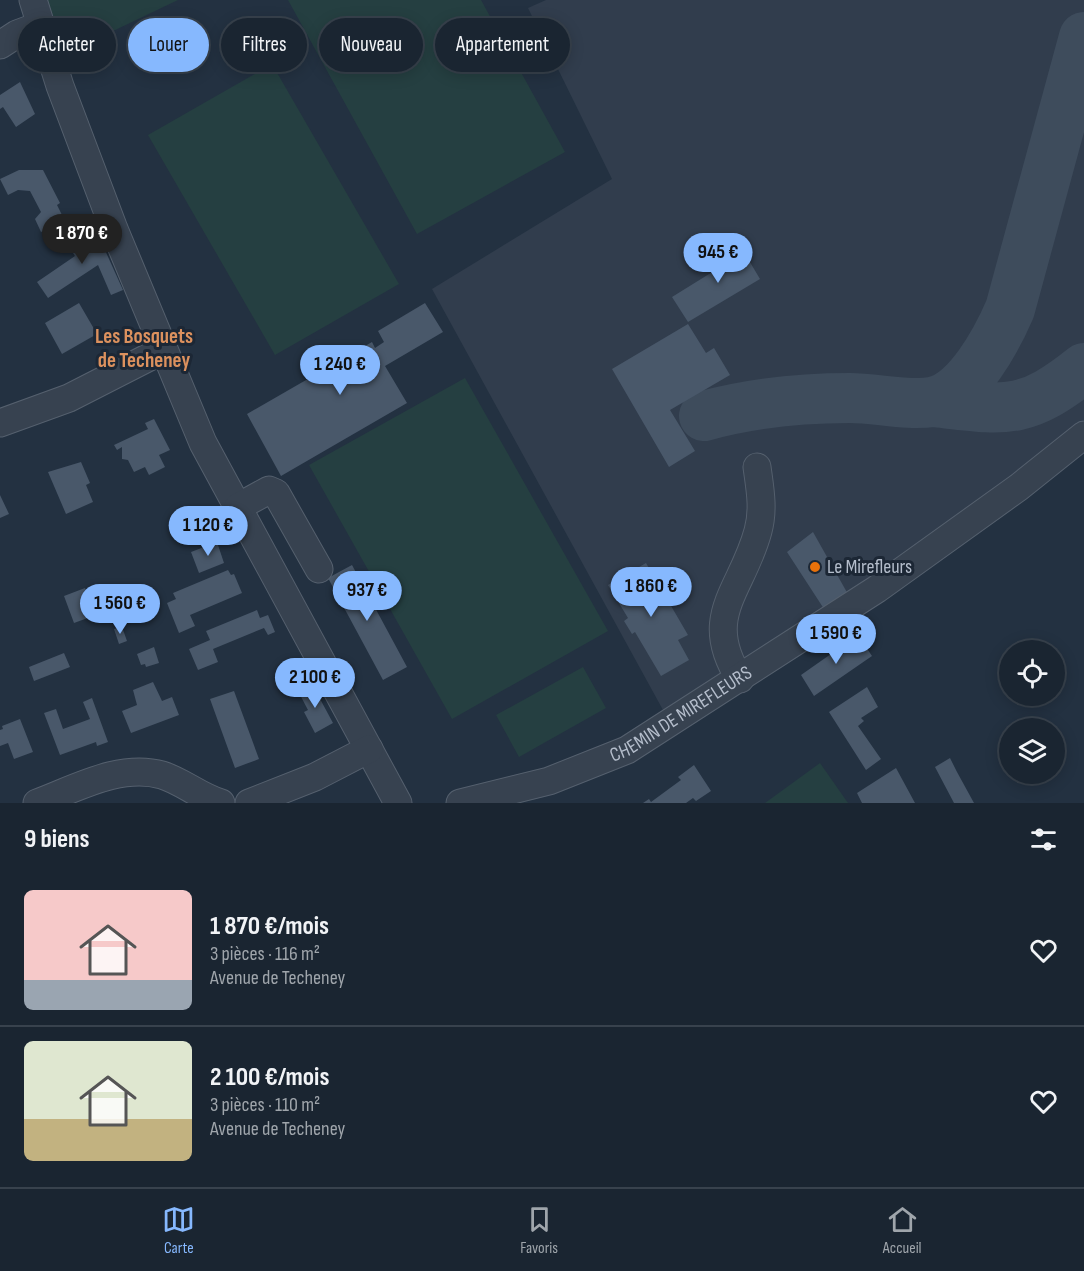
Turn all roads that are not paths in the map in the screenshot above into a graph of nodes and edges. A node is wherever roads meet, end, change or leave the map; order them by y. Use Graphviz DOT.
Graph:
graph roads {
  1 [pos="37,13"];
  2 [pos="0,45"];
  3 [pos="163,350"];
  4 [pos="0,423"];
  5 [pos="1084,435"];
  6 [pos="757,467"];
  7 [pos="237,507"];
  8 [pos="319,569"];
  9 [pos="740,679"];
  10 [pos="369,749"];
  11 [pos="37,803"];
  12 [pos="221,803"];
  13 [pos="249,803"];
  14 [pos="398,803"];
  15 [pos="460,803"];
  1 -- 2 [label="street"];
  1 -- 3 [label="street"];
  3 -- 4 [label="street"];
  3 -- 7 [label="street"];
  5 -- 9 [label="street, CHEMIN DE MIREFLEURS"];
  6 -- 9 [label="street"];
  7 -- 8 [label="street"];
  7 -- 10 [label="street"];
  9 -- 15 [label="street, CHEMIN DE MIREFLEURS"];
  10 -- 13 [label="street"];
  10 -- 14 [label="street"];
  11 -- 12 [label="street"];
}
